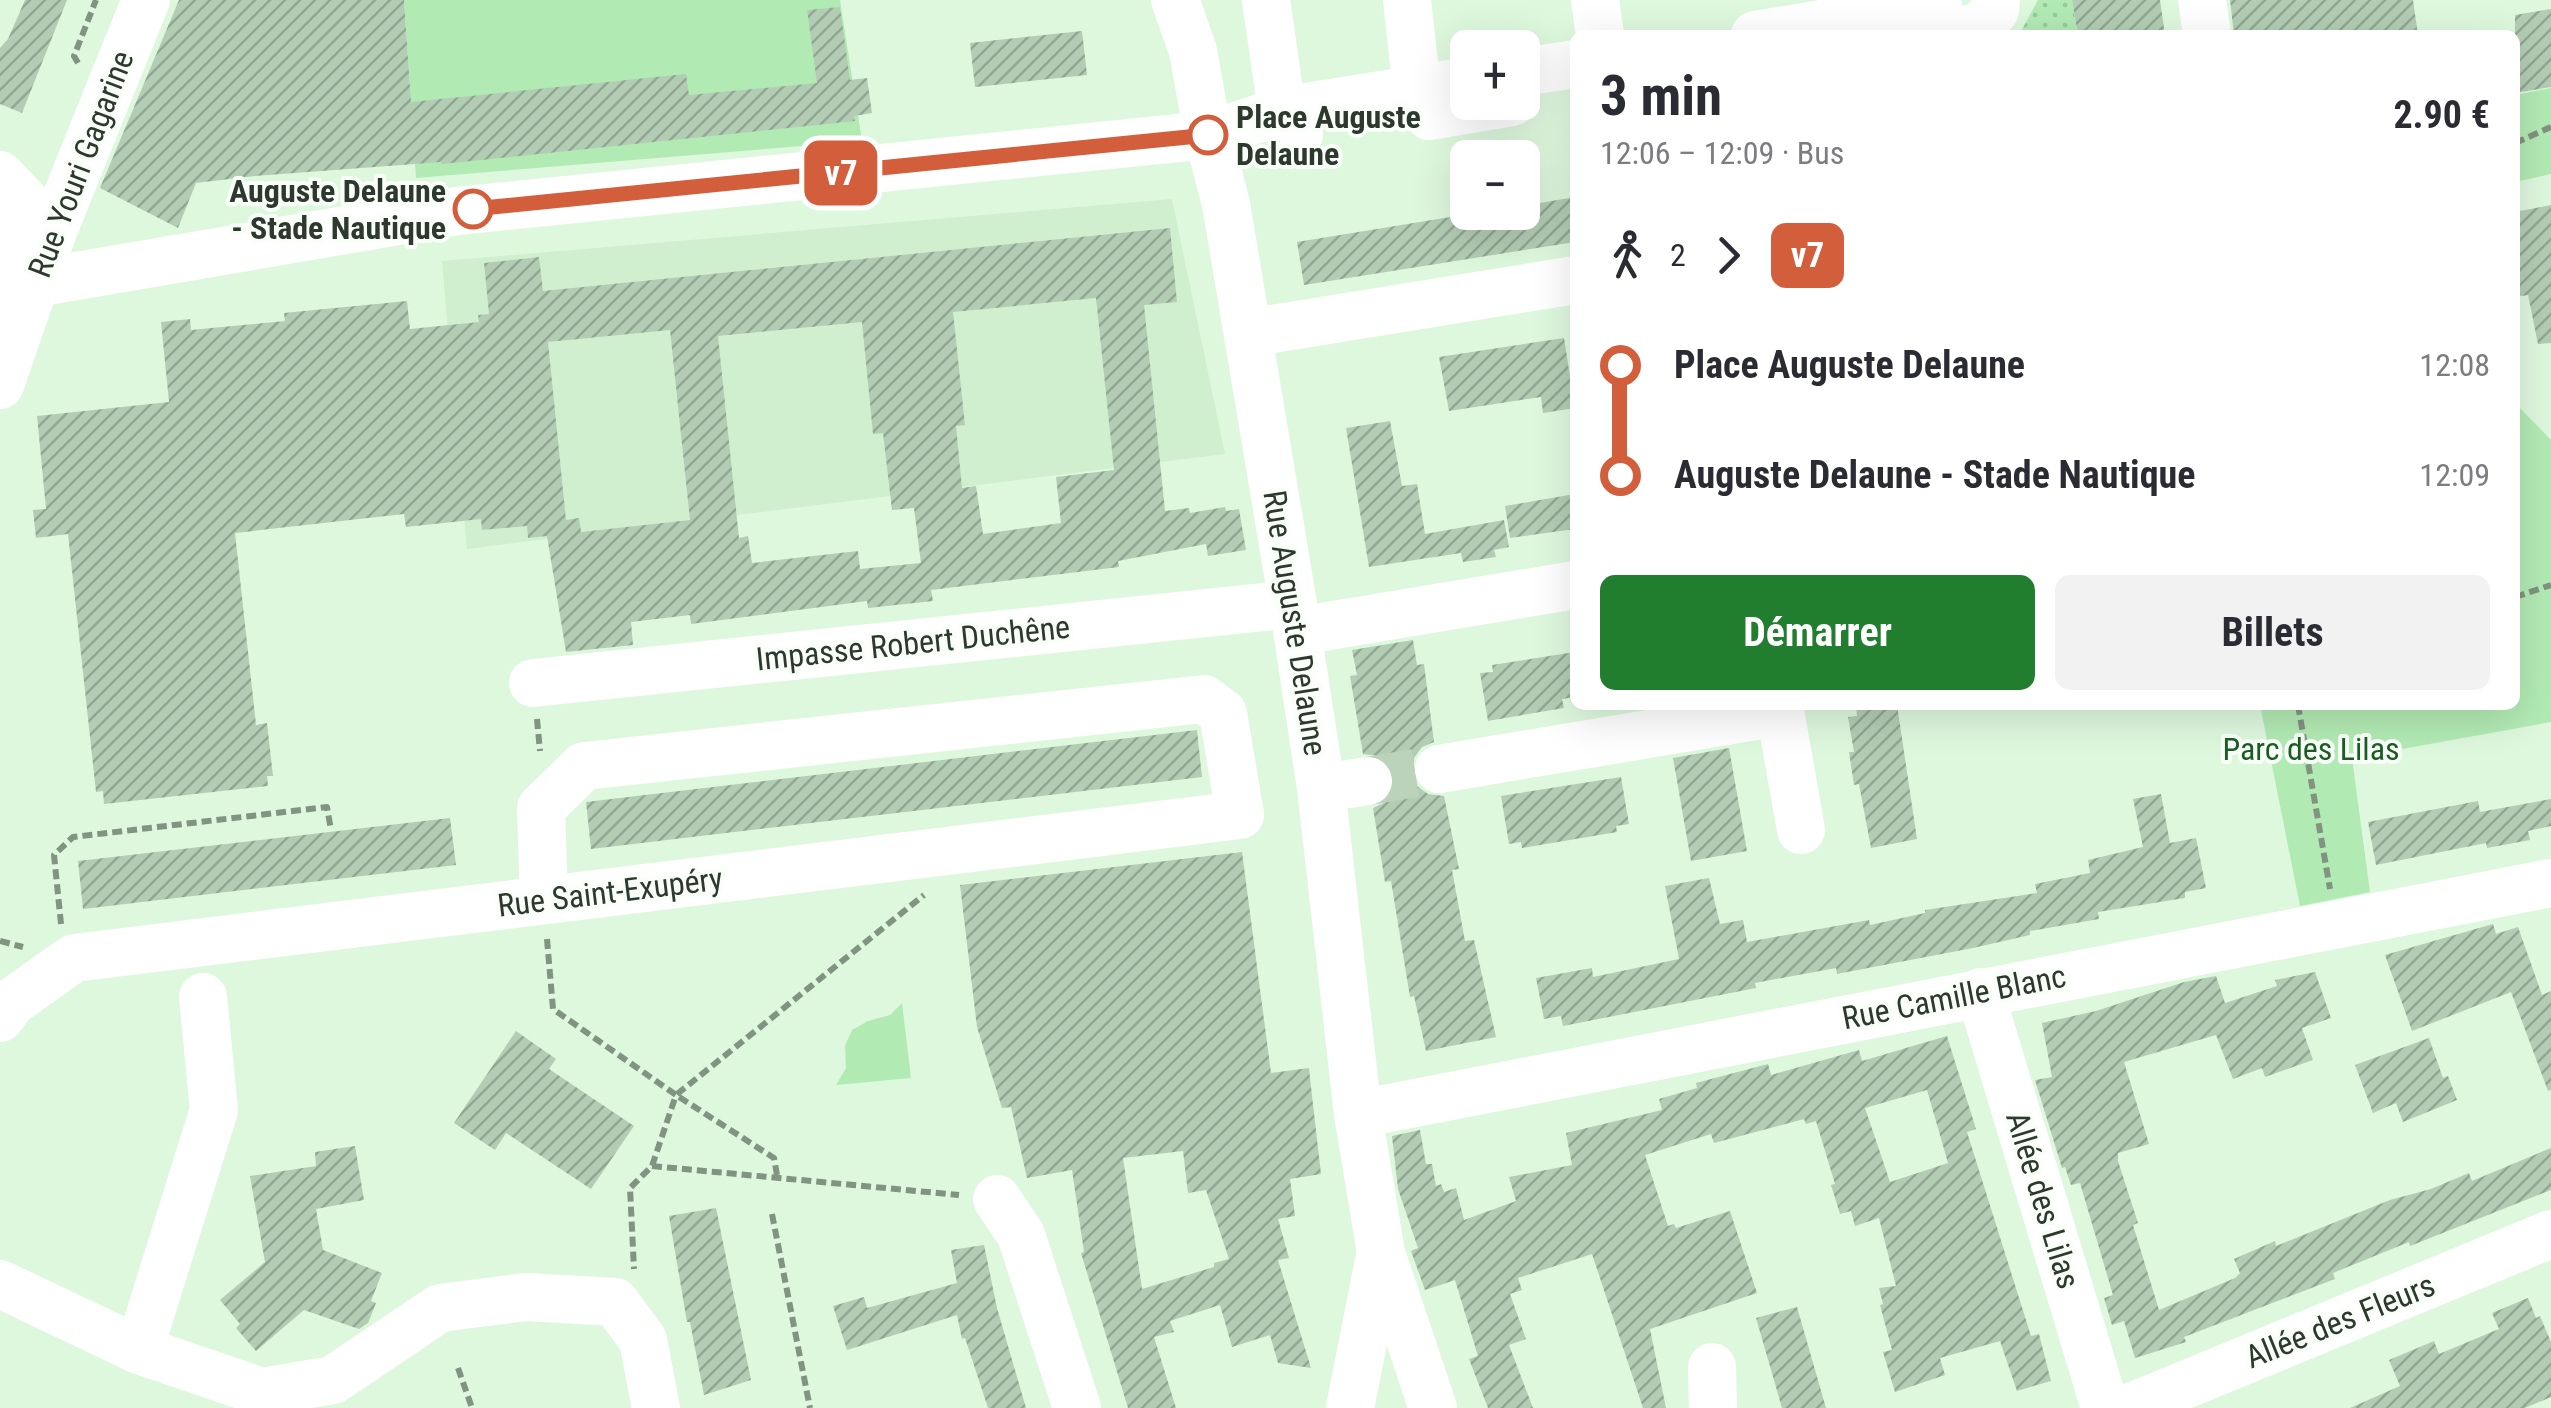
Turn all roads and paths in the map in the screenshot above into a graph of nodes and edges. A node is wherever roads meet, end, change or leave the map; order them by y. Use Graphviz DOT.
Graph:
graph roads {
  1 [pos="146,0"];
  2 [pos="1175,0"];
  3 [pos="1266,0"];
  4 [pos="1407,0"];
  5 [pos="1595,0"];
  6 [pos="1938,0"];
  7 [pos="1996,0"];
  8 [pos="2202,0"];
  9 [pos="1840,10"];
  10 [pos="1599,30"];
  11 [pos="1771,30"];
  12 [pos="1967,30"];
  13 [pos="2206,30"];
  14 [pos="1570,65"];
  15 [pos="1540,69"];
  16 [pos="1450,85"];
  17 [pos="1417,90"];
  18 [pos="1570,93"];
  19 [pos="1540,98"];
  20 [pos="1282,111"];
  21 [pos="1450,112"];
  22 [pos="2551,127"];
  23 [pos="1208,135"];
  24 [pos="2520,140"];
  25 [pos="0,175"];
  26 [pos="0,230"];
  27 [pos="53,231"];
  28 [pos="1570,281"];
  29 [pos="17,286"];
  30 [pos="1248,333"];
  31 [pos="0,385"];
  32 [pos="1570,585"];
  33 [pos="2551,585"];
  34 [pos="2520,595"];
  35 [pos="1295,618"];
  36 [pos="532,683"];
  37 [pos="1769,710"];
  38 [pos="1780,710"];
  39 [pos="2299,710"];
  40 [pos="1439,769"];
  41 [pos="1368,780"];
  42 [pos="1321,788"];
  43 [pos="540,808"];
  44 [pos="331,830"];
  45 [pos="1801,830"];
  46 [pos="948,850"];
  47 [pos="2551,883"];
  48 [pos="544,900"];
  49 [pos="2336,925"];
  50 [pos="74,958"];
  51 [pos="1980,992"];
  52 [pos="203,997"];
  53 [pos="0,1018"];
  54 [pos="676,1095"];
  55 [pos="1358,1114"];
  56 [pos="652,1166"];
  57 [pos="778,1175"];
  58 [pos="772,1214"];
  59 [pos="1009,1217"];
  60 [pos="2551,1234"];
  61 [pos="1381,1252"];
  62 [pos="0,1284"];
  63 [pos="614,1302"];
  64 [pos="139,1350"];
  65 [pos="458,1368"];
  66 [pos="1354,1388"];
  67 [pos="472,1408"];
  68 [pos="656,1408"];
  69 [pos="810,1408"];
  70 [pos="1077,1408"];
  71 [pos="1433,1408"];
  72 [pos="2106,1408"];
  73 [pos="2129,1408"];
  1 -- 27 [label="street, Rue Youri Gagarine"];
  2 -- 23 [label="street, Rue Auguste Delaune"];
  3 -- 20 [label="street"];
  4 -- 17 [label="street"];
  5 -- 10 [label="street"];
  6 -- 9 [label="street"];
  7 -- 12 [label="street"];
  8 -- 13 [label="street"];
  9 -- 11 [label="street"];
  14 -- 15 [label="street"];
  16 -- 17 [label="street"];
  17 -- 20 [label="street"];
  18 -- 19 [label="street"];
  20 -- 21 [label="street"];
  20 -- 23 [label="street"];
  22 -- 24 [label="path"];
  23 -- 29 [label="street"];
  23 -- 30 [label="street, Rue Auguste Delaune"];
  25 -- 27 [label="street"];
  26 -- 29 [label="street"];
  27 -- 29 [label="street, Rue Youri Gagarine"];
  28 -- 30 [label="street"];
  29 -- 31 [label="street, Rue Youri Gagarine"];
  30 -- 35 [label="street, Rue Auguste Delaune"];
  32 -- 35 [label="street, Impasse Robert Duchêne"];
  33 -- 34 [label="path"];
  35 -- 36 [label="street, Impasse Robert Duchêne"];
  35 -- 42 [label="street, Rue Auguste Delaune"];
  36 -- 43 [label="path"];
  37 -- 40 [label="street"];
  38 -- 45 [label="street"];
  39 -- 49 [label="path"];
  41 -- 42 [label="street"];
  42 -- 55 [label="street, Rue Auguste Delaune"];
  43 -- 46 [label="street, Rue Saint-Exupéry"];
  43 -- 48 [label="street"];
  44 -- 50 [label="path"];
  46 -- 48 [label="street, Rue Saint-Exupéry"];
  46 -- 54 [label="path"];
  47 -- 49 [label="street, Rue Camille Blanc"];
  48 -- 50 [label="street, Rue Saint-Exupéry"];
  48 -- 54 [label="path"];
  49 -- 51 [label="street, Rue Camille Blanc"];
  50 -- 53 [label="street, Rue Saint-Exupéry"];
  51 -- 55 [label="street, Rue Camille Blanc"];
  51 -- 72 [label="street, Allée des Lilas"];
  52 -- 64 [label="street"];
  54 -- 56 [label="path"];
  54 -- 57 [label="path"];
  55 -- 61 [label="street, Rue Auguste Delaune"];
  56 -- 57 [label="path"];
  56 -- 63 [label="path"];
  57 -- 59 [label="path"];
  58 -- 69 [label="path"];
  59 -- 70 [label="street"];
  60 -- 73 [label="street, Allée des Fleurs"];
  61 -- 66 [label="street, Rue Auguste Delaune"];
  61 -- 71 [label="street, Rue Auguste Delaune"];
  62 -- 64 [label="street"];
  63 -- 64 [label="street"];
  63 -- 68 [label="street"];
  65 -- 67 [label="path"];
}
